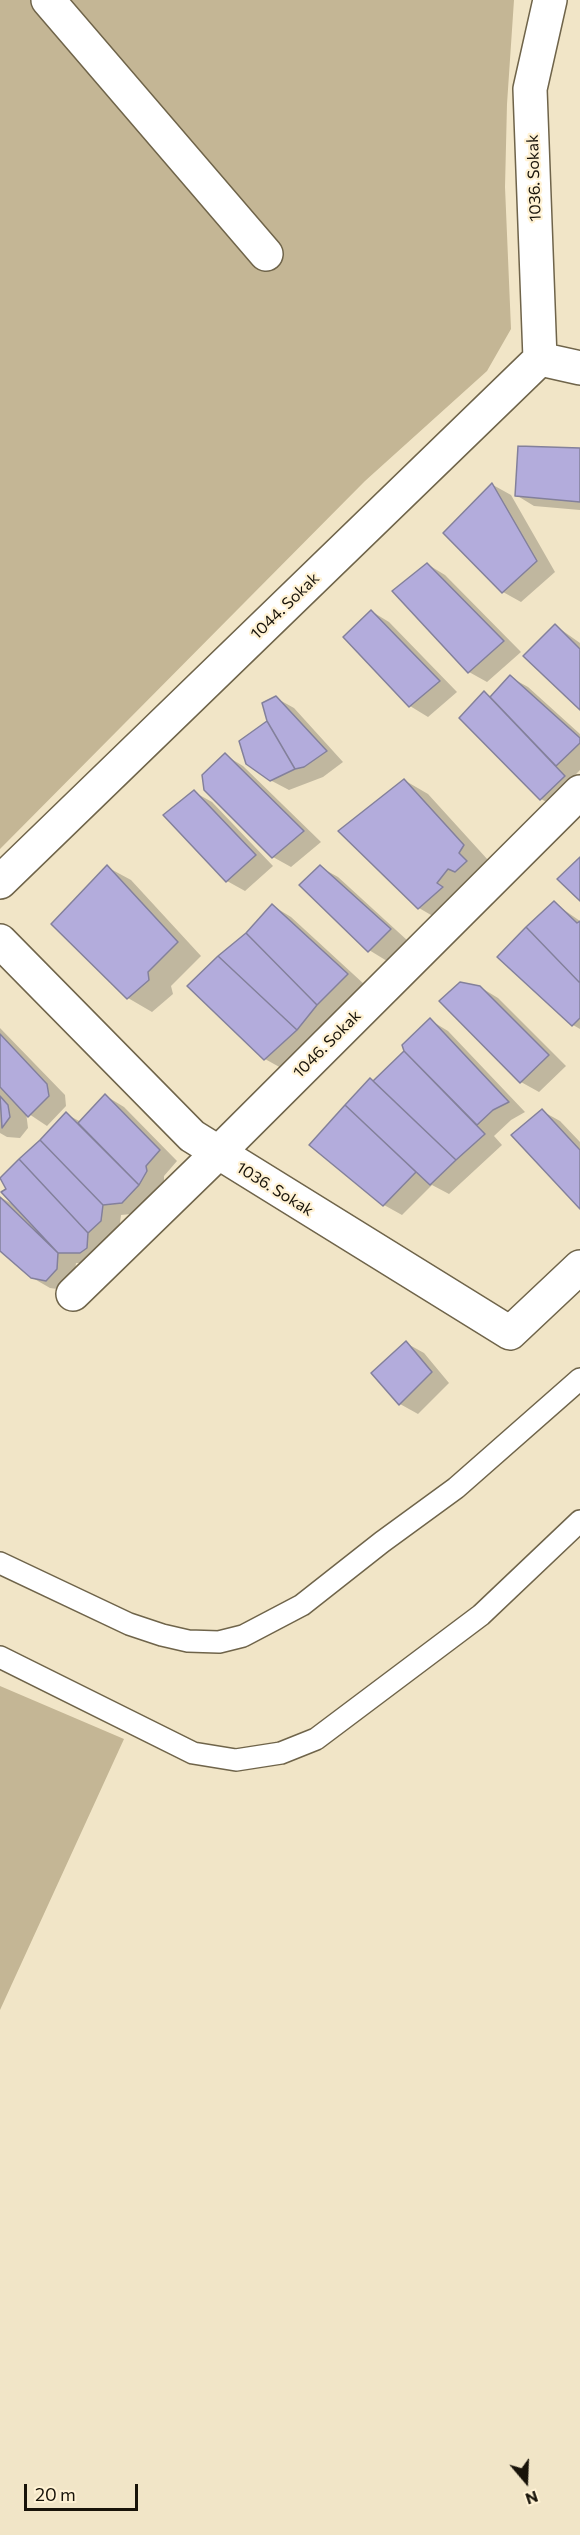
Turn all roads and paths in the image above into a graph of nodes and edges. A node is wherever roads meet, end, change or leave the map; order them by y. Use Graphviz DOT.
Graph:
graph roads {
  1 [pos="48,0"];
  2 [pos="550,0"];
  3 [pos="266,254"];
  4 [pos="540,359"];
  5 [pos="580,368"];
  6 [pos="580,792"];
  7 [pos="0,882"];
  8 [pos="0,941"];
  9 [pos="218,1153"];
  10 [pos="580,1267"];
  11 [pos="73,1294"];
  12 [pos="580,1379"];
  13 [pos="580,1521"];
  14 [pos="0,1563"];
  15 [pos="0,1657"];
  1 -- 3 [label="street"];
  2 -- 4 [label="street, 1036. Sokak"];
  4 -- 5 [label="street"];
  4 -- 7 [label="street, 1044. Sokak"];
  6 -- 9 [label="street, 1046. Sokak"];
  8 -- 9 [label="street, 1036. Sokak"];
  9 -- 10 [label="street, 1036. Sokak"];
  9 -- 11 [label="street, 1046. Sokak"];
  12 -- 14 [label="lane"];
  13 -- 15 [label="lane"];
}
